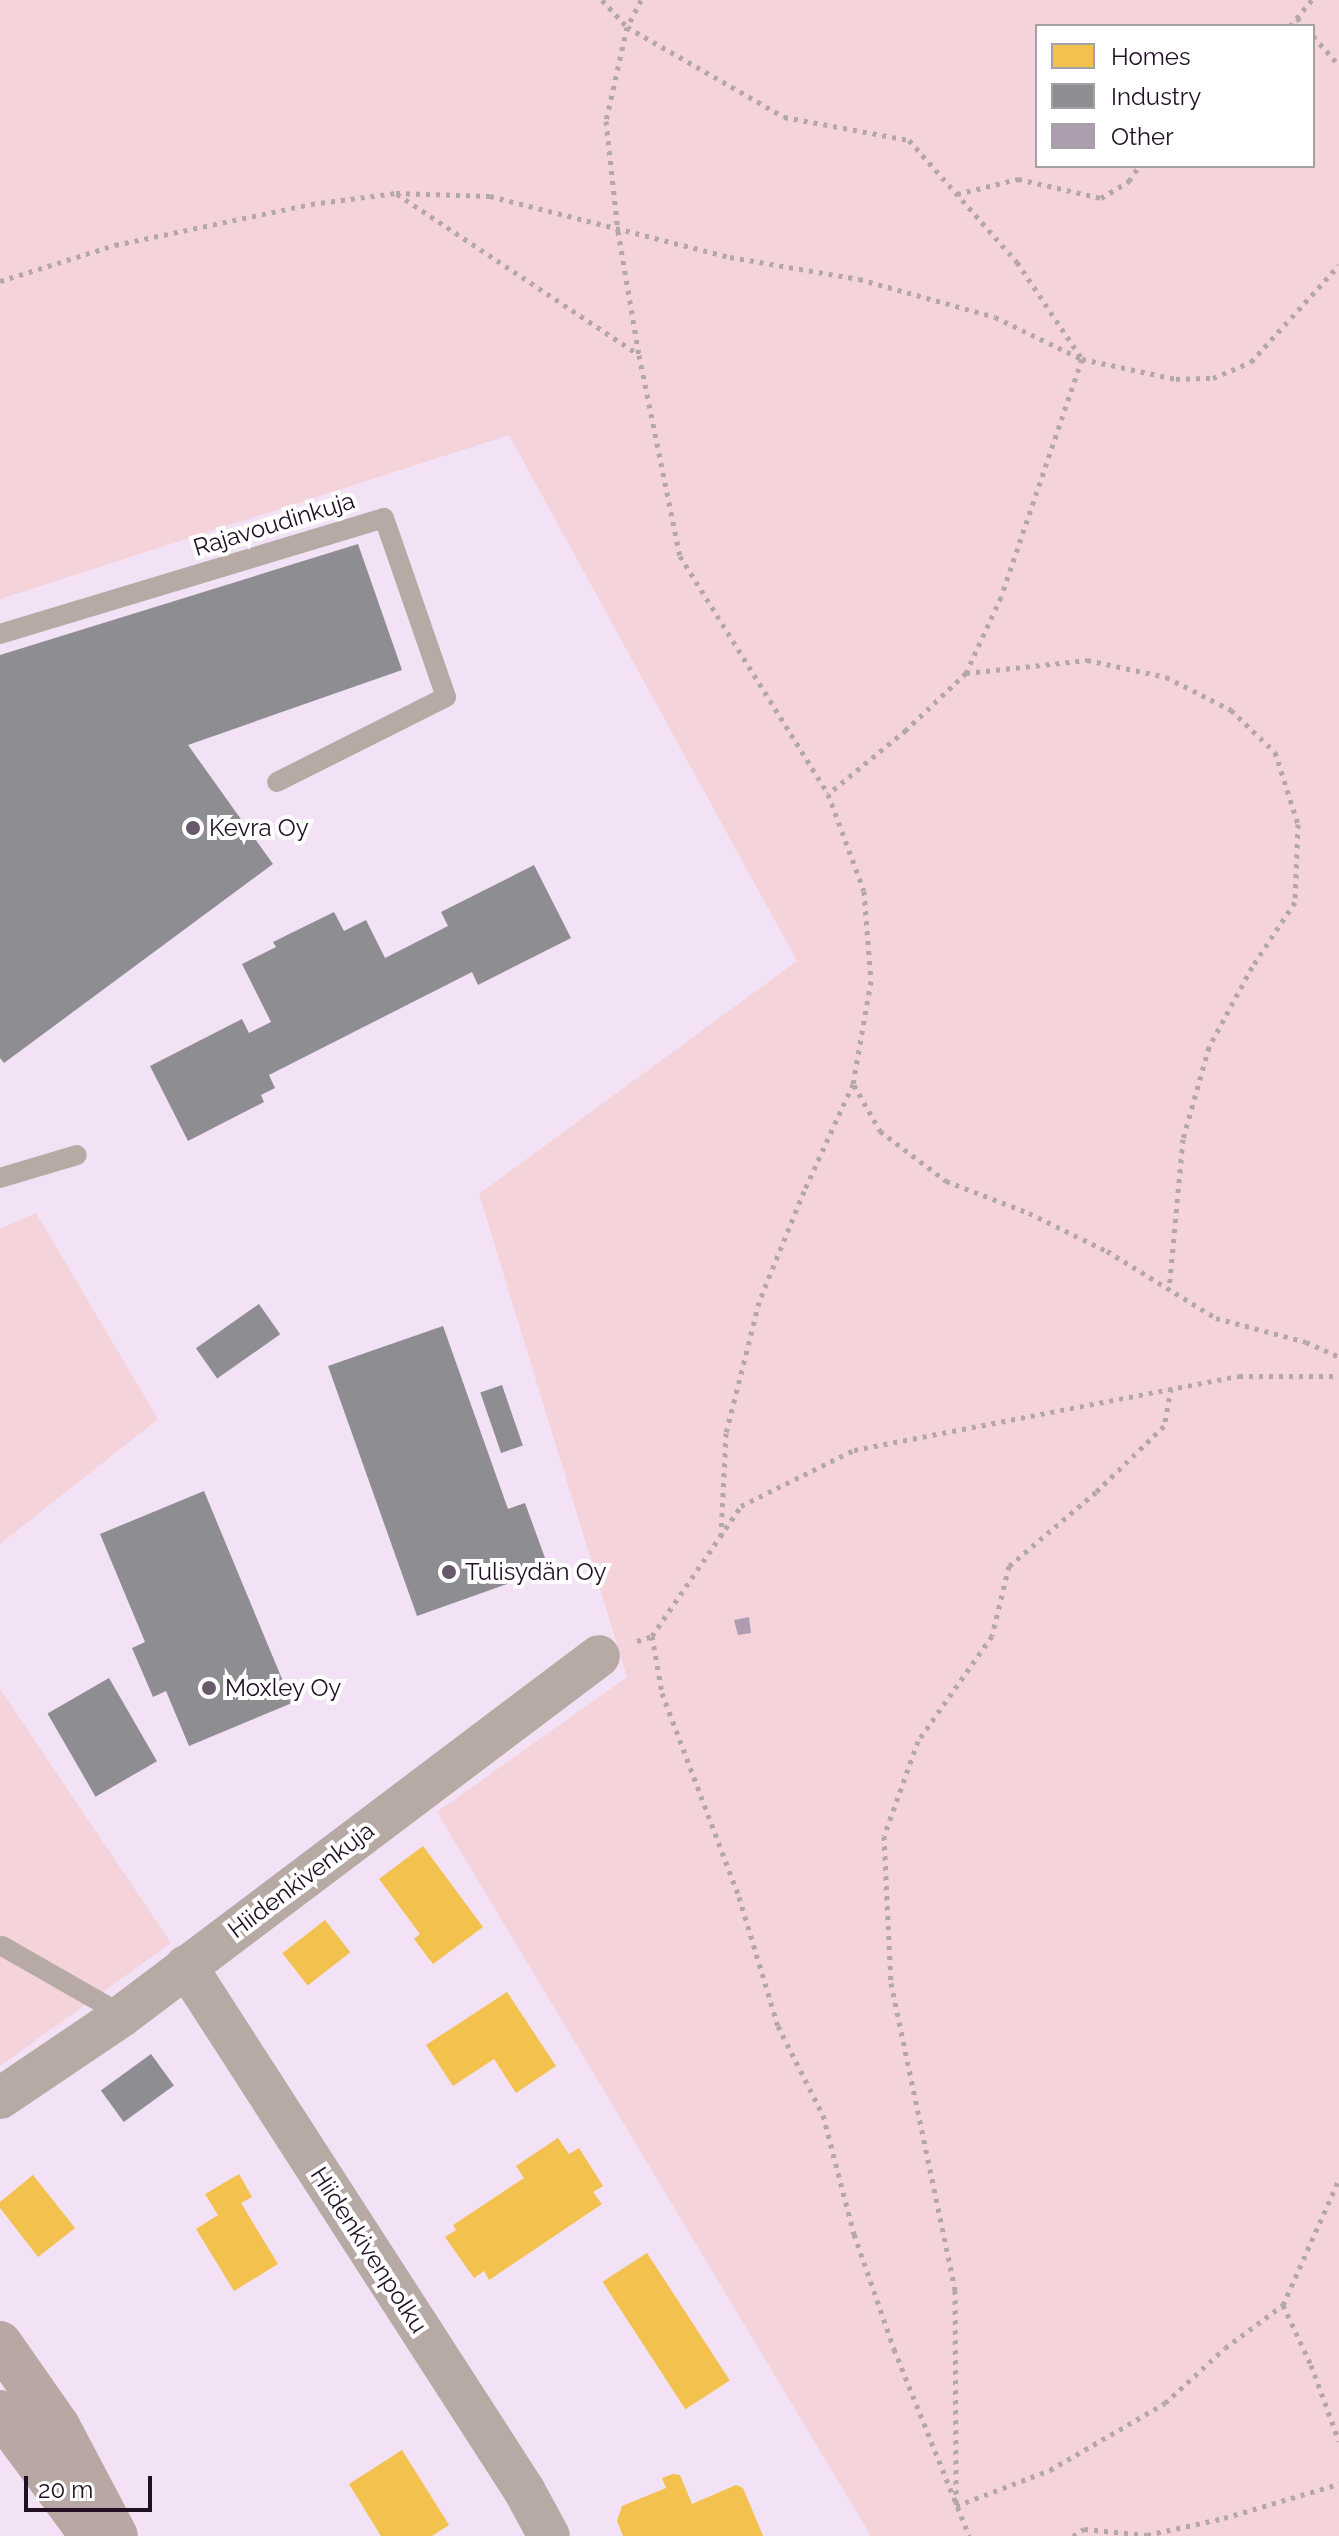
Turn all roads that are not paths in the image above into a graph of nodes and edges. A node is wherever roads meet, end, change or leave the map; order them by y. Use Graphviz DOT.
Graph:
graph roads {
  1 [pos="0,634"];
  2 [pos="277,782"];
  3 [pos="77,1155"];
  4 [pos="0,1178"];
  5 [pos="599,1656"];
  6 [pos="2,1946"];
  7 [pos="186,1966"];
  8 [pos="123,2015"];
  9 [pos="0,2098"];
  10 [pos="0,2343"];
  11 [pos="0,2412"];
  12 [pos="92,2536"];
  13 [pos="116,2536"];
  14 [pos="549,2536"];
  1 -- 2 [label="lane, Rajavoudinkuja"];
  3 -- 4 [label="lane"];
  5 -- 7 [label="street, Hiidenkivenkuja"];
  6 -- 8 [label="lane"];
  7 -- 8 [label="street, Hiidenkivenkuja"];
  7 -- 14 [label="street, Hiidenkivenpolku"];
  8 -- 9 [label="street, Hiidenkivenkuja"];
  10 -- 13 [label="main road"];
  11 -- 12 [label="main road"];
}
